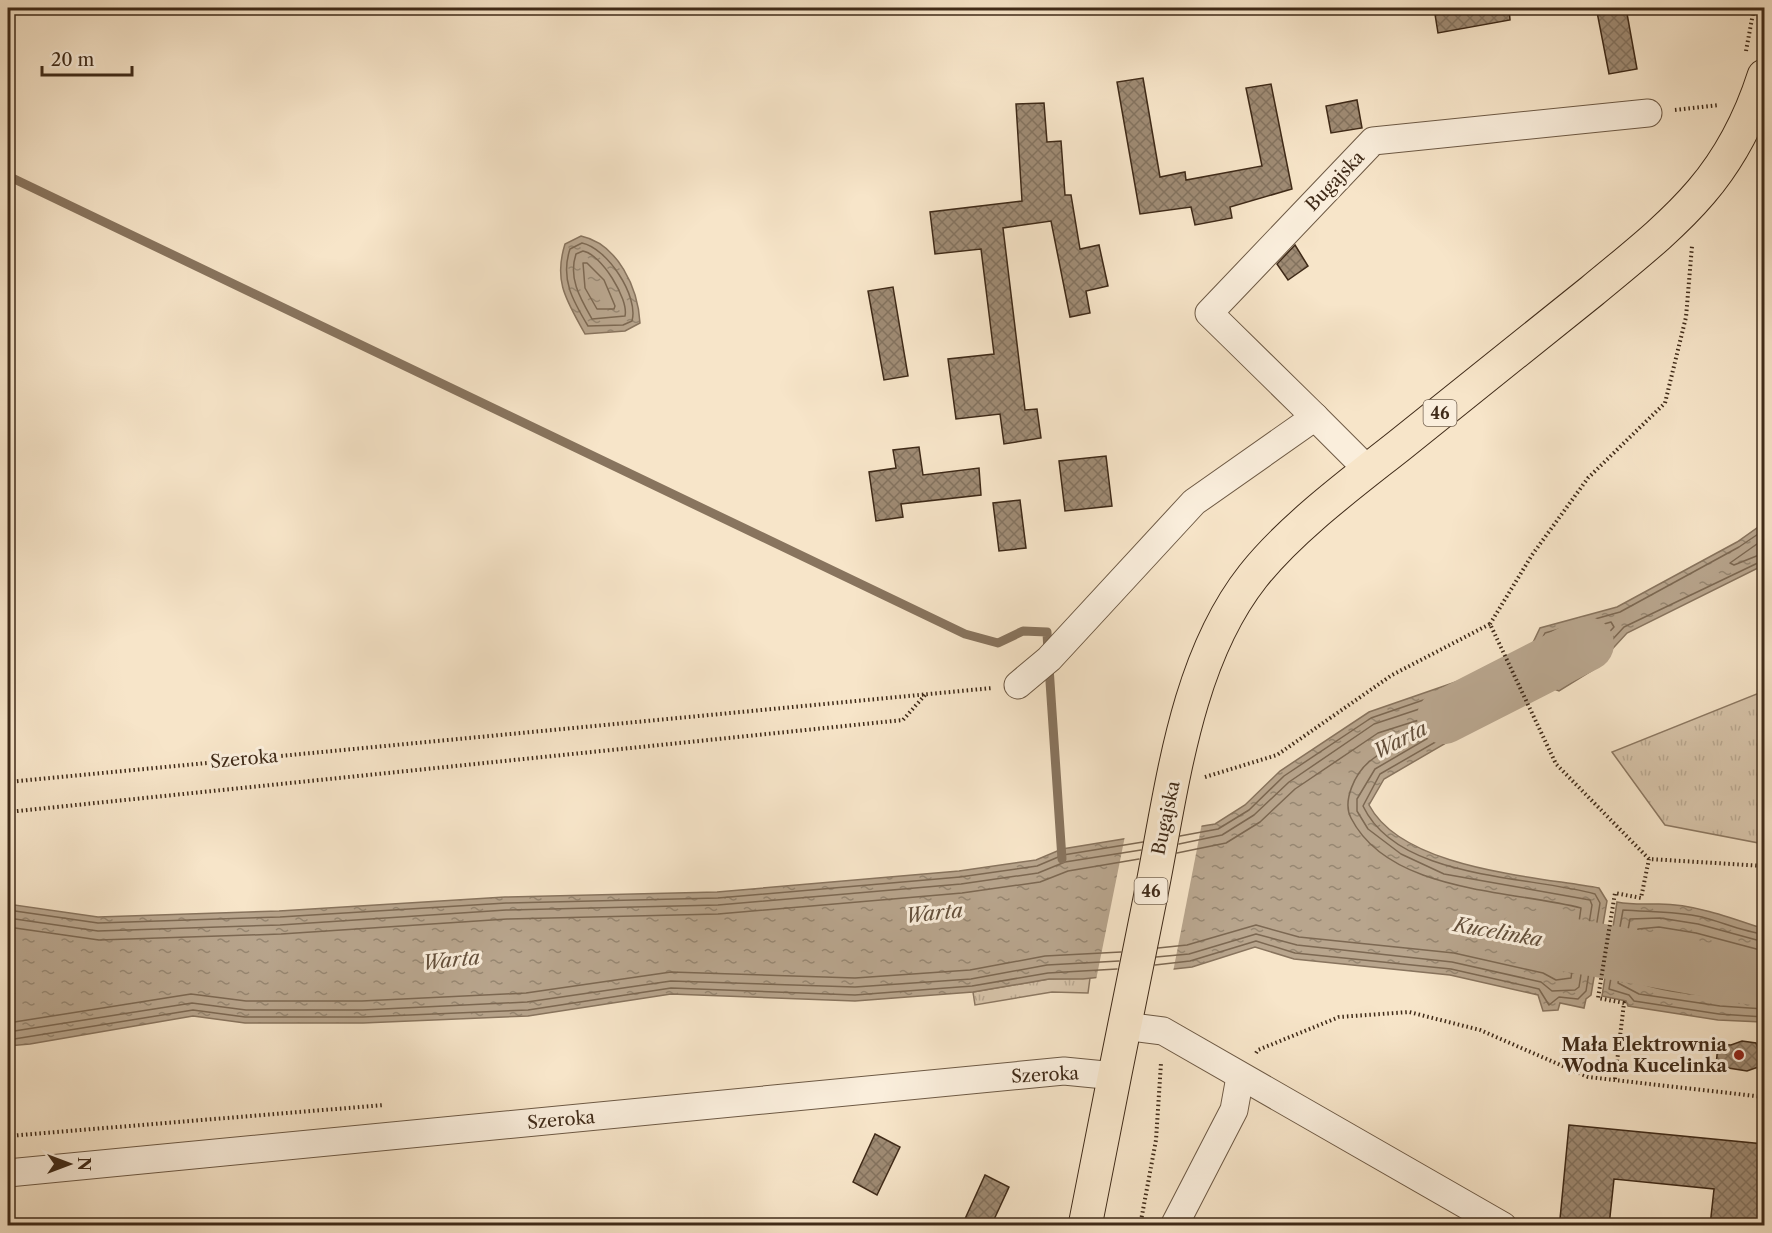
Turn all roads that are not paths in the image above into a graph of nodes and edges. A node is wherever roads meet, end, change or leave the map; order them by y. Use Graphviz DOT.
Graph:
graph roads {
  1 [pos="1764,76"];
  2 [pos="1648,113"];
  3 [pos="1315,417"];
  4 [pos="1368,470"];
  5 [pos="1018,685"];
  6 [pos="1124,1026"];
  7 [pos="1115,1076"];
  8 [pos="1240,1077"];
  9 [pos="8,1173"];
  10 [pos="1496,1224"];
  11 [pos="1085,1226"];
  12 [pos="1174,1226"];
  1 -- 4 [label="main road, Bugajska / 46"];
  2 -- 3 [label="street, Bugajska"];
  3 -- 4 [label="street, Bugajska"];
  3 -- 5 [label="street"];
  4 -- 6 [label="main road, Bugajska / 46"];
  6 -- 7 [label="main road, Bugajska / 46"];
  6 -- 8 [label="street"];
  7 -- 9 [label="street, Szeroka"];
  7 -- 11 [label="main road, Bugajska / 46"];
  8 -- 10 [label="street"];
  8 -- 12 [label="street"];
}
